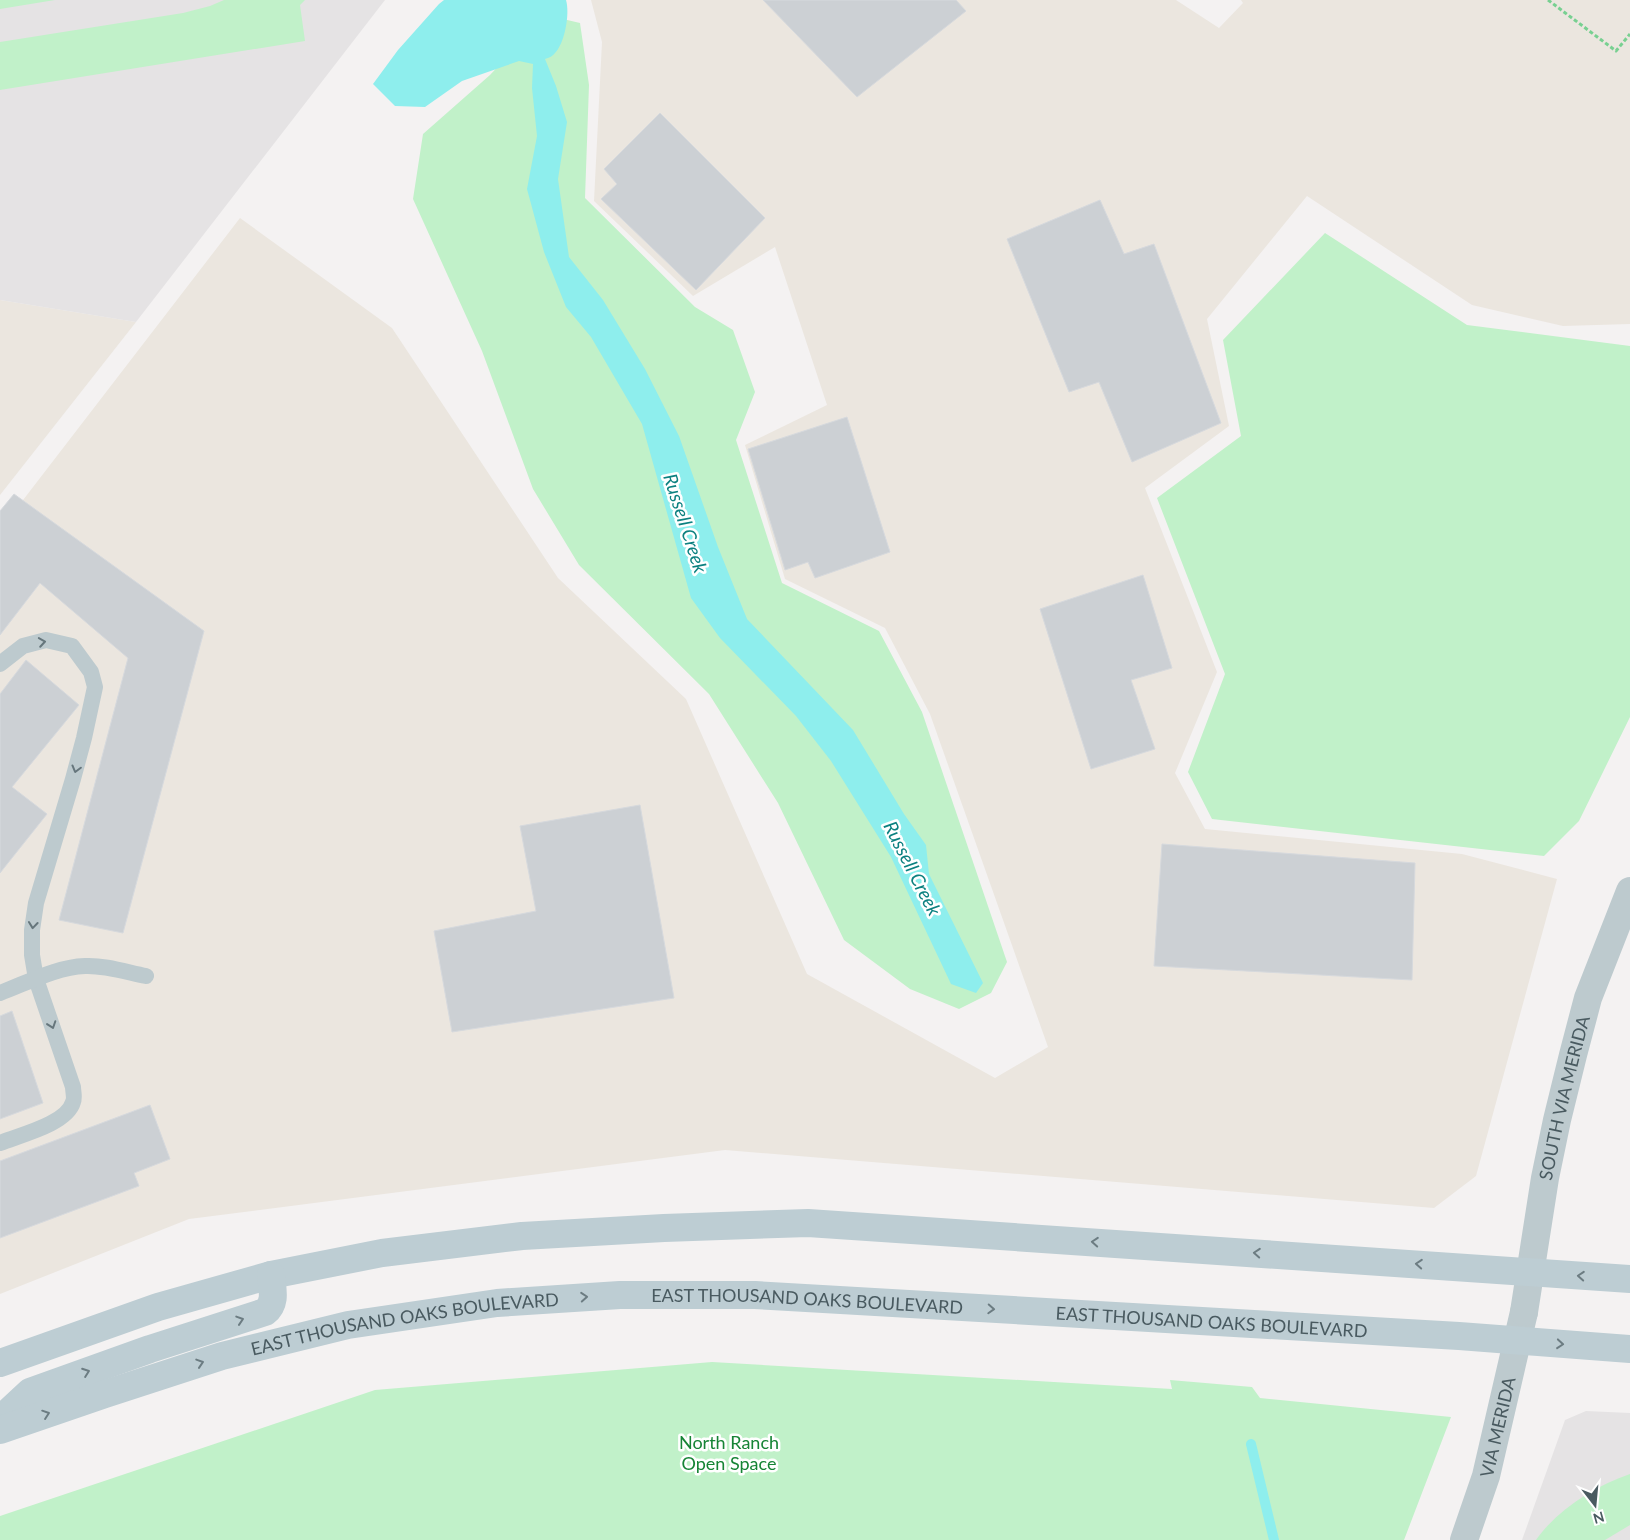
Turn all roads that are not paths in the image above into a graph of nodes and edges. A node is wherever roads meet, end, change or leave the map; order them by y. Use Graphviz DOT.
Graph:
graph roads {
  1 [pos="0,664"];
  2 [pos="1630,891"];
  3 [pos="146,976"];
  4 [pos="36,979"];
  5 [pos="0,993"];
  6 [pos="0,1143"];
  7 [pos="1529,1272"];
  8 [pos="271,1275"];
  9 [pos="1630,1279"];
  10 [pos="1524,1312"];
  11 [pos="1518,1340"];
  12 [pos="1630,1348"];
  13 [pos="0,1363"];
  14 [pos="0,1420"];
  15 [pos="0,1430"];
  16 [pos="1464,1540"];
  1 -- 4 [label="lane, one-way"];
  2 -- 7 [label="street, SOUTH VIA MERIDA"];
  3 -- 4 [label="lane"];
  4 -- 5 [label="lane"];
  4 -- 6 [label="lane, one-way"];
  7 -- 8 [label="main road, one-way"];
  9 -- 7 [label="main road, one-way"];
  7 -- 10 [label="street, SOUTH VIA MERIDA"];
  8 -- 13 [label="main road"];
  14 -- 8 [label="main road, one-way"];
  10 -- 11 [label="street, VIA MERIDA"];
  11 -- 12 [label="main road, EAST THOUSAND OAKS BOULEVARD, one-way"];
  15 -- 11 [label="main road, EAST THOUSAND OAKS BOULEVARD, one-way"];
  11 -- 16 [label="street, VIA MERIDA"];
}
